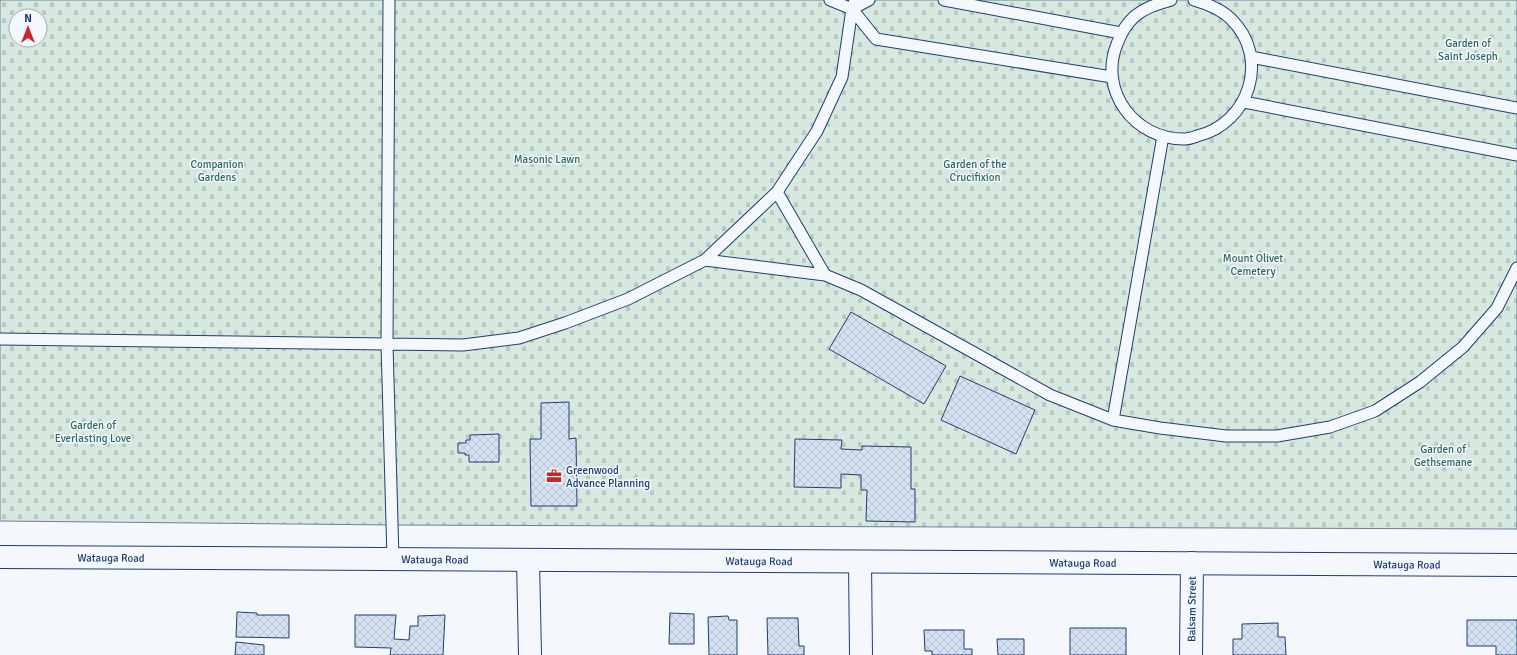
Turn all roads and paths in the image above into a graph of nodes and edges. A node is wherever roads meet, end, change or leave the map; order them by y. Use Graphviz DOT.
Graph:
graph roads {
  1 [pos="389,0"];
  2 [pos="830,0"];
  3 [pos="869,0"];
  4 [pos="944,0"];
  5 [pos="1171,0"];
  6 [pos="1194,0"];
  7 [pos="853,5"];
  8 [pos="1121,33"];
  9 [pos="1251,57"];
  10 [pos="1112,77"];
  11 [pos="1244,102"];
  12 [pos="1517,108"];
  13 [pos="1163,136"];
  14 [pos="1517,156"];
  15 [pos="777,192"];
  16 [pos="705,260"];
  17 [pos="1517,268"];
  18 [pos="825,275"];
  19 [pos="0,339"];
  20 [pos="387,344"];
  21 [pos="1113,420"];
  22 [pos="0,557"];
  23 [pos="393,559"];
  24 [pos="528,560"];
  25 [pos="860,562"];
  26 [pos="1192,563"];
  27 [pos="1517,565"];
  28 [pos="530,655"];
  29 [pos="861,655"];
  30 [pos="1191,655"];
  1 -- 20 [label="lane"];
  2 -- 7 [label="lane"];
  3 -- 7 [label="lane"];
  4 -- 8 [label="lane"];
  5 -- 8 [label="lane"];
  6 -- 9 [label="lane"];
  7 -- 10 [label="lane"];
  7 -- 15 [label="lane"];
  8 -- 10 [label="lane"];
  9 -- 11 [label="lane"];
  9 -- 12 [label="lane"];
  10 -- 13 [label="lane"];
  11 -- 13 [label="lane"];
  11 -- 14 [label="lane"];
  13 -- 21 [label="lane"];
  15 -- 16 [label="lane"];
  15 -- 18 [label="lane"];
  16 -- 18 [label="lane"];
  16 -- 20 [label="lane"];
  17 -- 21 [label="lane"];
  18 -- 21 [label="lane"];
  19 -- 20 [label="lane"];
  20 -- 23 [label="lane"];
  22 -- 23 [label="street, Watauga Road"];
  23 -- 24 [label="street, Watauga Road"];
  24 -- 25 [label="street, Watauga Road"];
  24 -- 28 [label="street"];
  25 -- 26 [label="street, Watauga Road"];
  25 -- 29 [label="street"];
  26 -- 27 [label="street, Watauga Road"];
  26 -- 30 [label="street, Balsam Street"];
}
